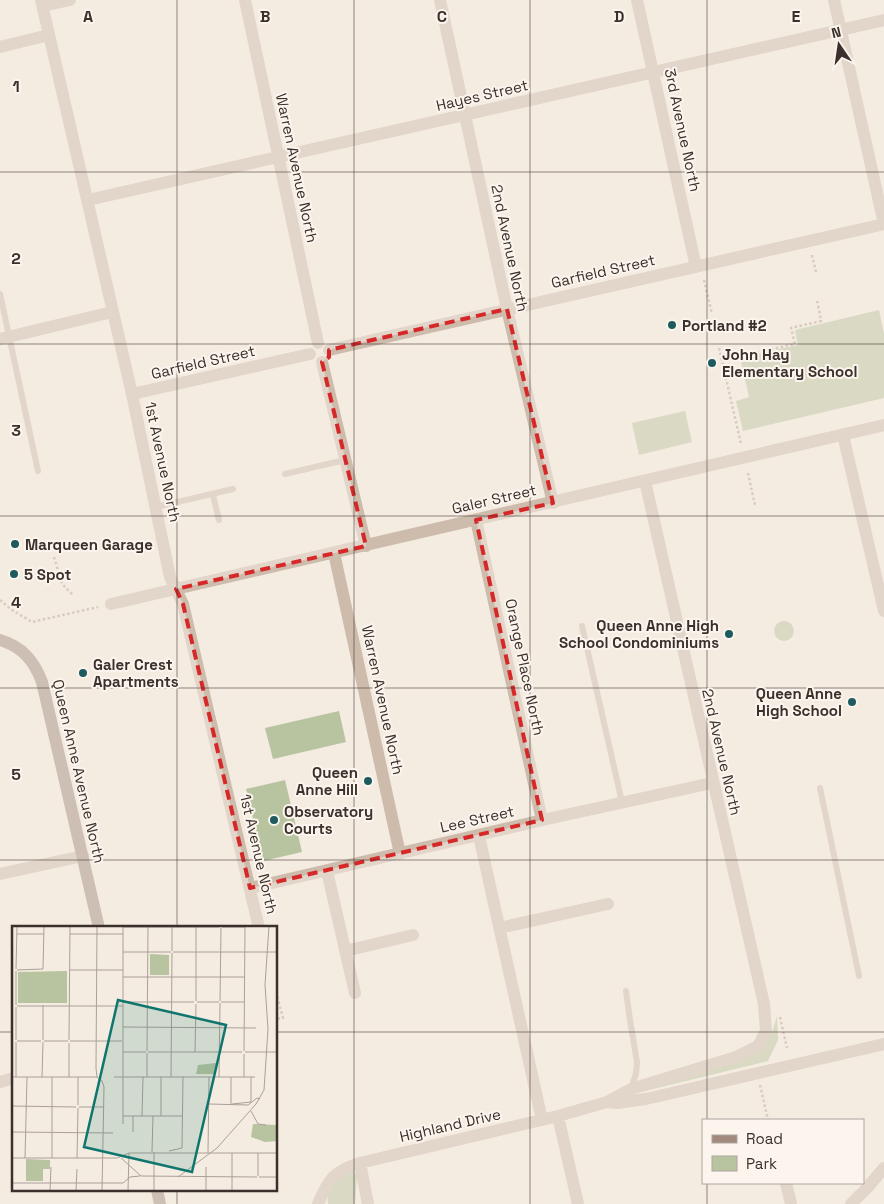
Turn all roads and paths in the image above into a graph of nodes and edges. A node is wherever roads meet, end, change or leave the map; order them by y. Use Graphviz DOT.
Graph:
graph roads {
  1 [pos="70,0"];
  2 [pos="244,0"];
  3 [pos="440,0"];
  4 [pos="637,0"];
  5 [pos="834,0"];
  6 [pos="42,3"];
  7 [pos="884,20"];
  8 [pos="841,30"];
  9 [pos="49,35"];
  10 [pos="0,47"];
  11 [pos="654,73"];
  12 [pos="464,115"];
  13 [pos="278,157"];
  14 [pos="88,200"];
  15 [pos="884,224"];
  16 [pos="812,255"];
  17 [pos="696,267"];
  18 [pos="816,272"];
  19 [pos="704,280"];
  20 [pos="0,294"];
  21 [pos="817,300"];
  22 [pos="507,309"];
  23 [pos="112,312"];
  24 [pos="712,314"];
  25 [pos="5,338"];
  26 [pos="318,343"];
  27 [pos="719,348"];
  28 [pos="329,350"];
  29 [pos="310,354"];
  30 [pos="722,360"];
  31 [pos="322,362"];
  32 [pos="132,394"];
  33 [pos="884,425"];
  34 [pos="843,435"];
  35 [pos="741,444"];
  36 [pos="345,460"];
  37 [pos="38,471"];
  38 [pos="284,474"];
  39 [pos="748,474"];
  40 [pos="645,481"];
  41 [pos="234,489"];
  42 [pos="213,494"];
  43 [pos="553,502"];
  44 [pos="755,505"];
  45 [pos="156,507"];
  46 [pos="219,520"];
  47 [pos="476,520"];
  48 [pos="366,546"];
  49 [pos="334,553"];
  50 [pos="54,557"];
  51 [pos="176,589"];
  52 [pos="73,595"];
  53 [pos="0,600"];
  54 [pos="107,605"];
  55 [pos="884,611"];
  56 [pos="582,626"];
  57 [pos="0,640"];
  58 [pos="712,782"];
  59 [pos="820,788"];
  60 [pos="622,802"];
  61 [pos="542,820"];
  62 [pos="480,836"];
  63 [pos="400,854"];
  64 [pos="83,856"];
  65 [pos="327,871"];
  66 [pos="0,874"];
  67 [pos="250,888"];
  68 [pos="608,904"];
  69 [pos="99,926"];
  70 [pos="259,926"];
  71 [pos="500,928"];
  72 [pos="413,935"];
  73 [pos="346,951"];
  74 [pos="859,976"];
  75 [pos="626,991"];
  76 [pos="355,993"];
  77 [pos="278,999"];
  78 [pos="780,1017"];
  79 [pos="278,1019"];
  80 [pos="766,1031"];
  81 [pos="884,1044"];
  82 [pos="787,1048"];
  83 [pos="760,1082"];
  84 [pos="631,1089"];
  85 [pos="607,1102"];
  86 [pos="558,1116"];
  87 [pos="768,1119"];
  88 [pos="542,1120"];
  89 [pos="360,1163"];
  90 [pos="884,1168"];
  91 [pos="786,1184"];
  92 [pos="318,1204"];
  93 [pos="368,1204"];
  94 [pos="578,1204"];
  95 [pos="792,1204"];
  96 [pos="850,1204"];
  1 -- 6 [label="street"];
  2 -- 13 [label="street, Warren Avenue North"];
  3 -- 12 [label="street, 2nd Avenue North"];
  4 -- 11 [label="street, 3rd Avenue North"];
  5 -- 8 [label="street"];
  6 -- 9 [label="street, 1st Avenue North"];
  7 -- 8 [label="street, Hayes Street"];
  8 -- 11 [label="street, Hayes Street"];
  8 -- 15 [label="street"];
  9 -- 10 [label="street"];
  9 -- 14 [label="street, 1st Avenue North"];
  11 -- 12 [label="street, Hayes Street"];
  11 -- 17 [label="street, 3rd Avenue North"];
  12 -- 13 [label="street, Hayes Street"];
  12 -- 22 [label="street, 2nd Avenue North"];
  13 -- 14 [label="street, Hayes Street"];
  13 -- 26 [label="street, Warren Avenue North"];
  14 -- 23 [label="street, 1st Avenue North"];
  15 -- 17 [label="street, Garfield Street"];
  16 -- 18 [label="path"];
  17 -- 22 [label="street, Garfield Street"];
  19 -- 24 [label="path"];
  20 -- 25 [label="lane"];
  21 -- 30 [label="path"];
  22 -- 28 [label="street, Garfield Street"];
  22 -- 43 [label="street, 2nd Avenue North"];
  23 -- 25 [label="street"];
  23 -- 32 [label="street, 1st Avenue North"];
  25 -- 37 [label="lane"];
  26 -- 28 [label="street"];
  26 -- 29 [label="street"];
  27 -- 30 [label="path"];
  28 -- 31 [label="street"];
  29 -- 31 [label="street"];
  29 -- 32 [label="street, Garfield Street"];
  30 -- 35 [label="path"];
  31 -- 36 [label="street"];
  32 -- 45 [label="street, 1st Avenue North"];
  33 -- 34 [label="street, Galer Street"];
  34 -- 40 [label="street, Galer Street"];
  34 -- 55 [label="street"];
  36 -- 38 [label="lane"];
  36 -- 48 [label="street"];
  39 -- 44 [label="path"];
  40 -- 43 [label="street, Galer Street"];
  40 -- 58 [label="street, 2nd Avenue North"];
  41 -- 42 [label="lane"];
  42 -- 45 [label="lane"];
  42 -- 46 [label="lane"];
  43 -- 47 [label="street, Galer Street"];
  45 -- 51 [label="street, 1st Avenue North"];
  47 -- 48 [label="street, Galer Street"];
  47 -- 61 [label="street, Orange Place North"];
  48 -- 49 [label="street, Galer Street"];
  49 -- 51 [label="street, Galer Street"];
  49 -- 63 [label="street, Warren Avenue North"];
  50 -- 52 [label="path"];
  51 -- 54 [label="street, Galer Street"];
  51 -- 67 [label="street, 1st Avenue North"];
  53 -- 54 [label="path"];
  56 -- 60 [label="lane"];
  57 -- 64 [label="main road, Queen Anne Avenue North"];
  58 -- 60 [label="street, Lee Street"];
  58 -- 80 [label="street, 2nd Avenue North"];
  59 -- 74 [label="lane"];
  60 -- 61 [label="street, Lee Street"];
  61 -- 62 [label="street, Lee Street"];
  62 -- 63 [label="street, Lee Street"];
  62 -- 71 [label="street"];
  63 -- 65 [label="street, Lee Street"];
  64 -- 66 [label="street"];
  64 -- 69 [label="main road, Queen Anne Avenue North"];
  65 -- 67 [label="street, Lee Street"];
  65 -- 73 [label="street"];
  67 -- 70 [label="street, 1st Avenue North"];
  68 -- 71 [label="street"];
  71 -- 88 [label="street"];
  72 -- 73 [label="street"];
  73 -- 76 [label="street"];
  75 -- 84 [label="lane"];
  77 -- 79 [label="path"];
  78 -- 82 [label="path"];
  80 -- 84 [label="street, Highland Drive"];
  81 -- 85 [label="street, Highland Drive"];
  83 -- 87 [label="path"];
  84 -- 85 [label="street, Highland Drive"];
  85 -- 86 [label="street, Highland Drive"];
  86 -- 88 [label="street, Highland Drive"];
  86 -- 94 [label="street"];
  88 -- 89 [label="street, Highland Drive"];
  89 -- 92 [label="street, Highland Drive"];
  89 -- 93 [label="street"];
  90 -- 96 [label="street"];
  91 -- 95 [label="street"];
}
